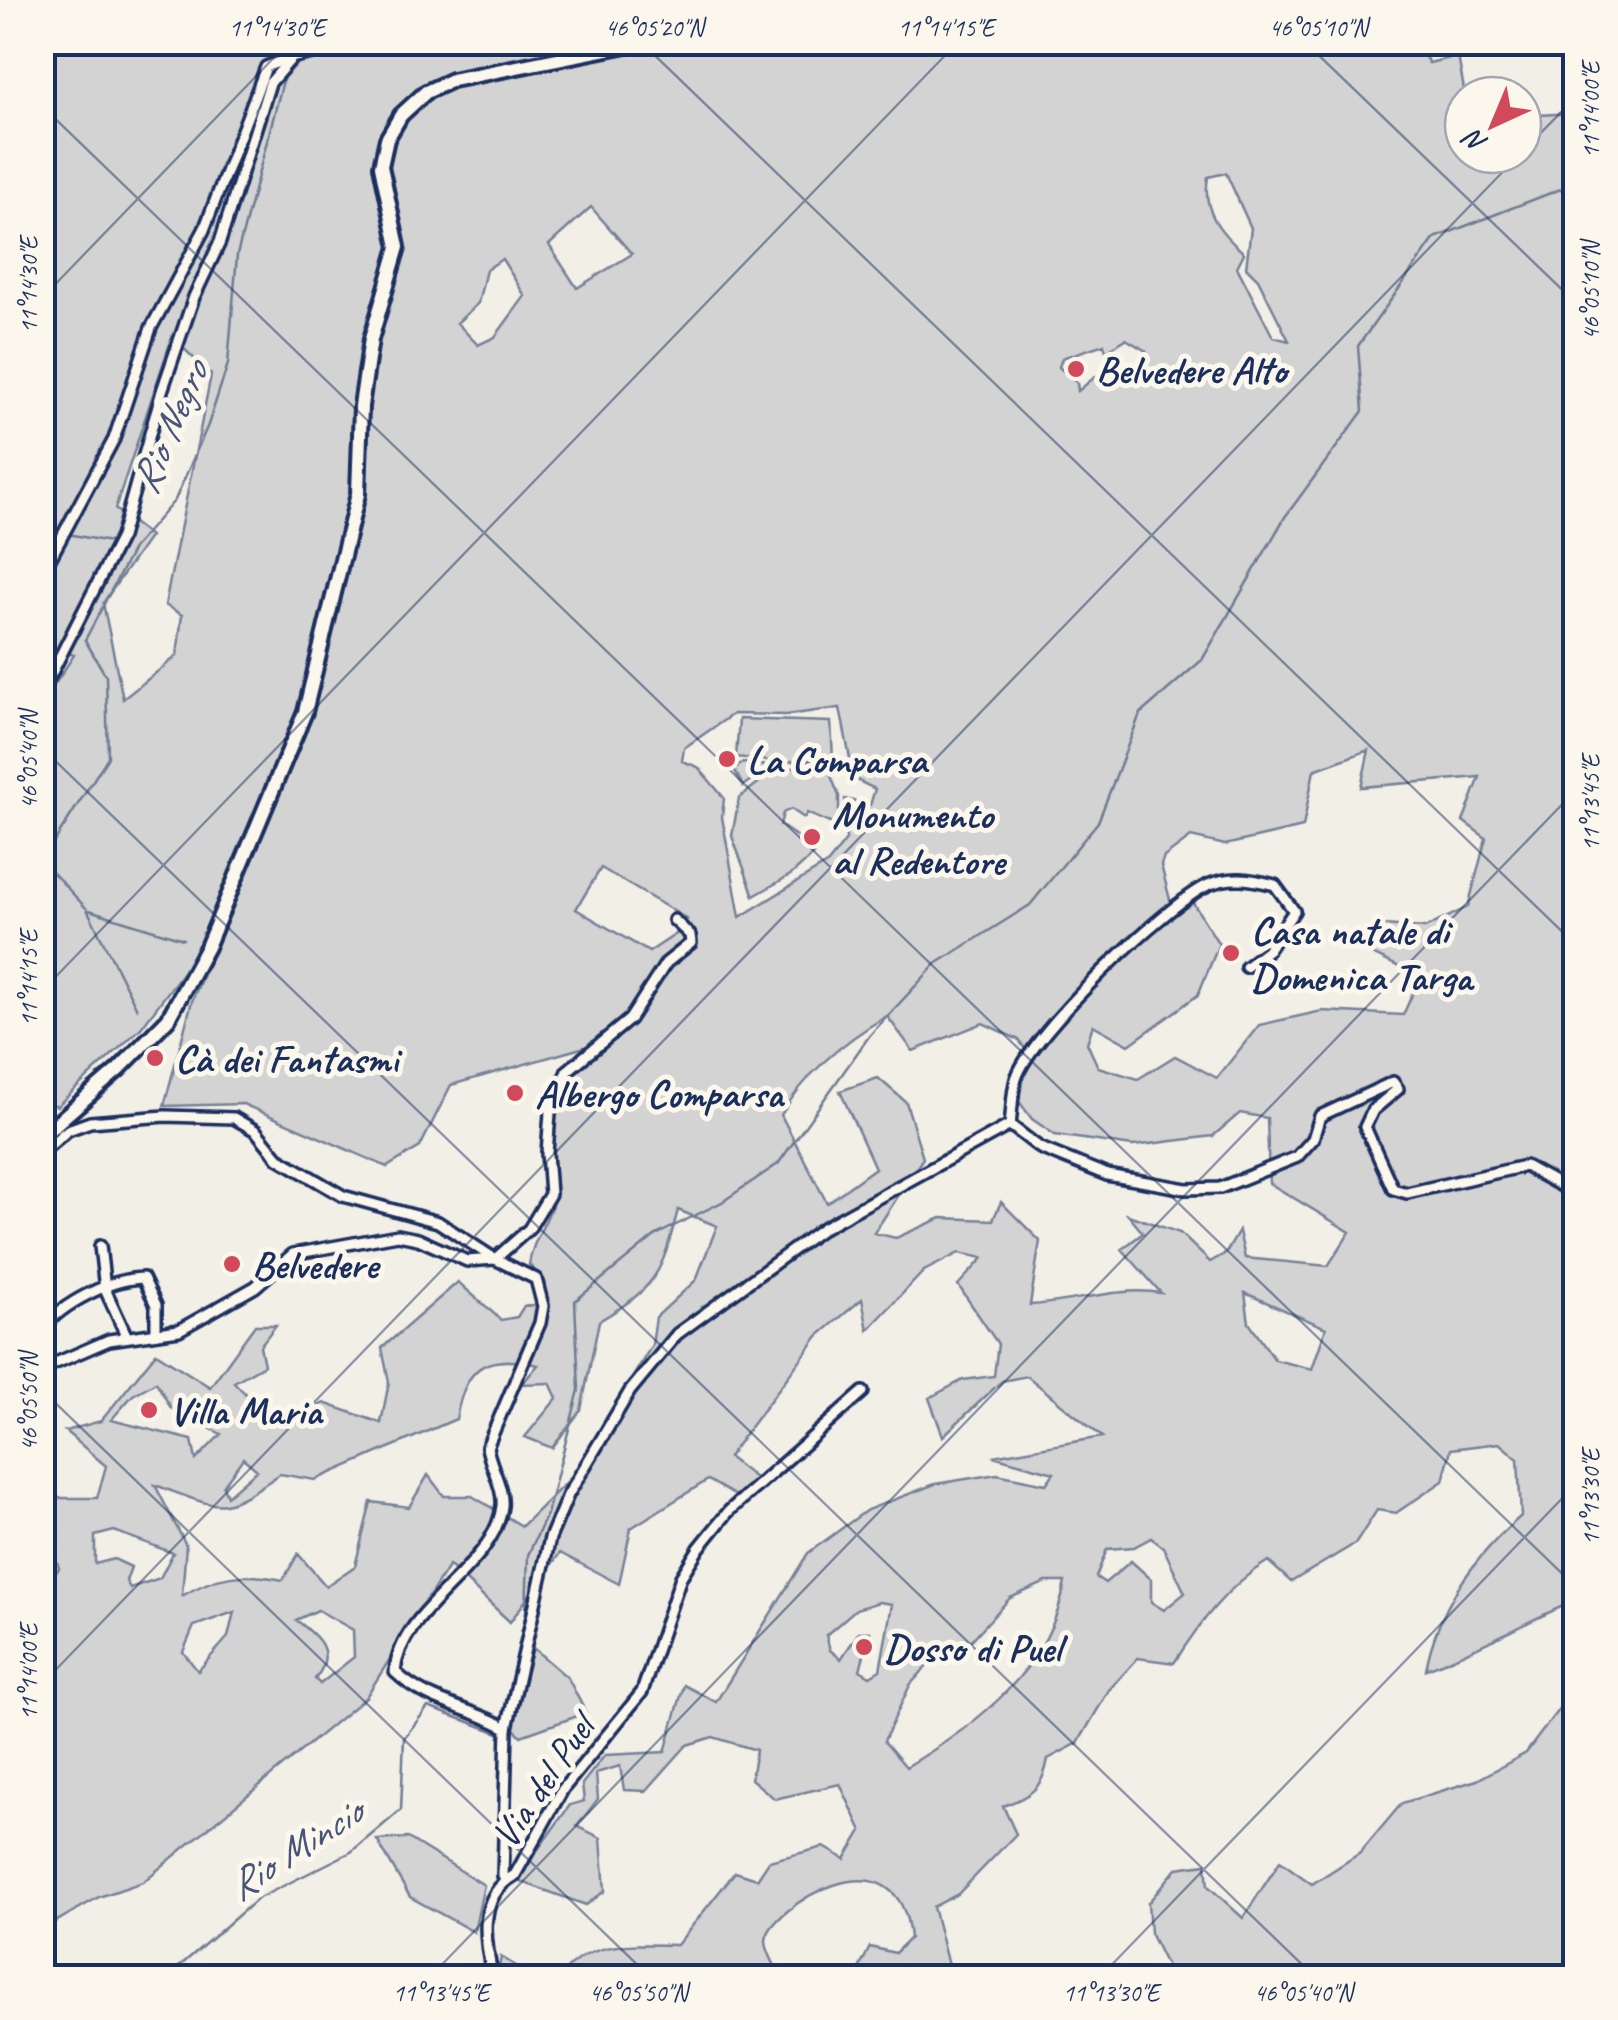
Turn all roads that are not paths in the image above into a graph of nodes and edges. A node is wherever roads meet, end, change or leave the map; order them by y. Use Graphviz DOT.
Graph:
graph roads {
  1 [pos="360,42"];
  2 [pos="642,42"];
  3 [pos="296,53"];
  4 [pos="42,574"];
  5 [pos="42,692"];
  6 [pos="674,920"];
  7 [pos="1246,966"];
  8 [pos="1010,1125"];
  9 [pos="42,1136"];
  10 [pos="42,1152"];
  11 [pos="1576,1194"];
  12 [pos="100,1246"];
  13 [pos="495,1259"];
  14 [pos="105,1290"];
  15 [pos="42,1329"];
  16 [pos="156,1333"];
  17 [pos="127,1337"];
  18 [pos="42,1369"];
  19 [pos="863,1392"];
  20 [pos="507,1728"];
  21 [pos="506,1880"];
  22 [pos="493,1978"];
  1 -- 3 [label="street"];
  2 -- 9 [label="main road"];
  3 -- 4 [label="street"];
  3 -- 5 [label="street"];
  6 -- 13 [label="street"];
  7 -- 8 [label="street"];
  8 -- 11 [label="street"];
  8 -- 20 [label="street"];
  10 -- 13 [label="street"];
  12 -- 14 [label="street"];
  13 -- 16 [label="street"];
  13 -- 20 [label="street, Via del Puel"];
  14 -- 15 [label="street"];
  14 -- 16 [label="street"];
  14 -- 17 [label="street"];
  16 -- 17 [label="street"];
  17 -- 18 [label="street"];
  19 -- 21 [label="street, Via del Puel"];
  20 -- 21 [label="street, Via del Puel"];
  21 -- 22 [label="street"];
}
